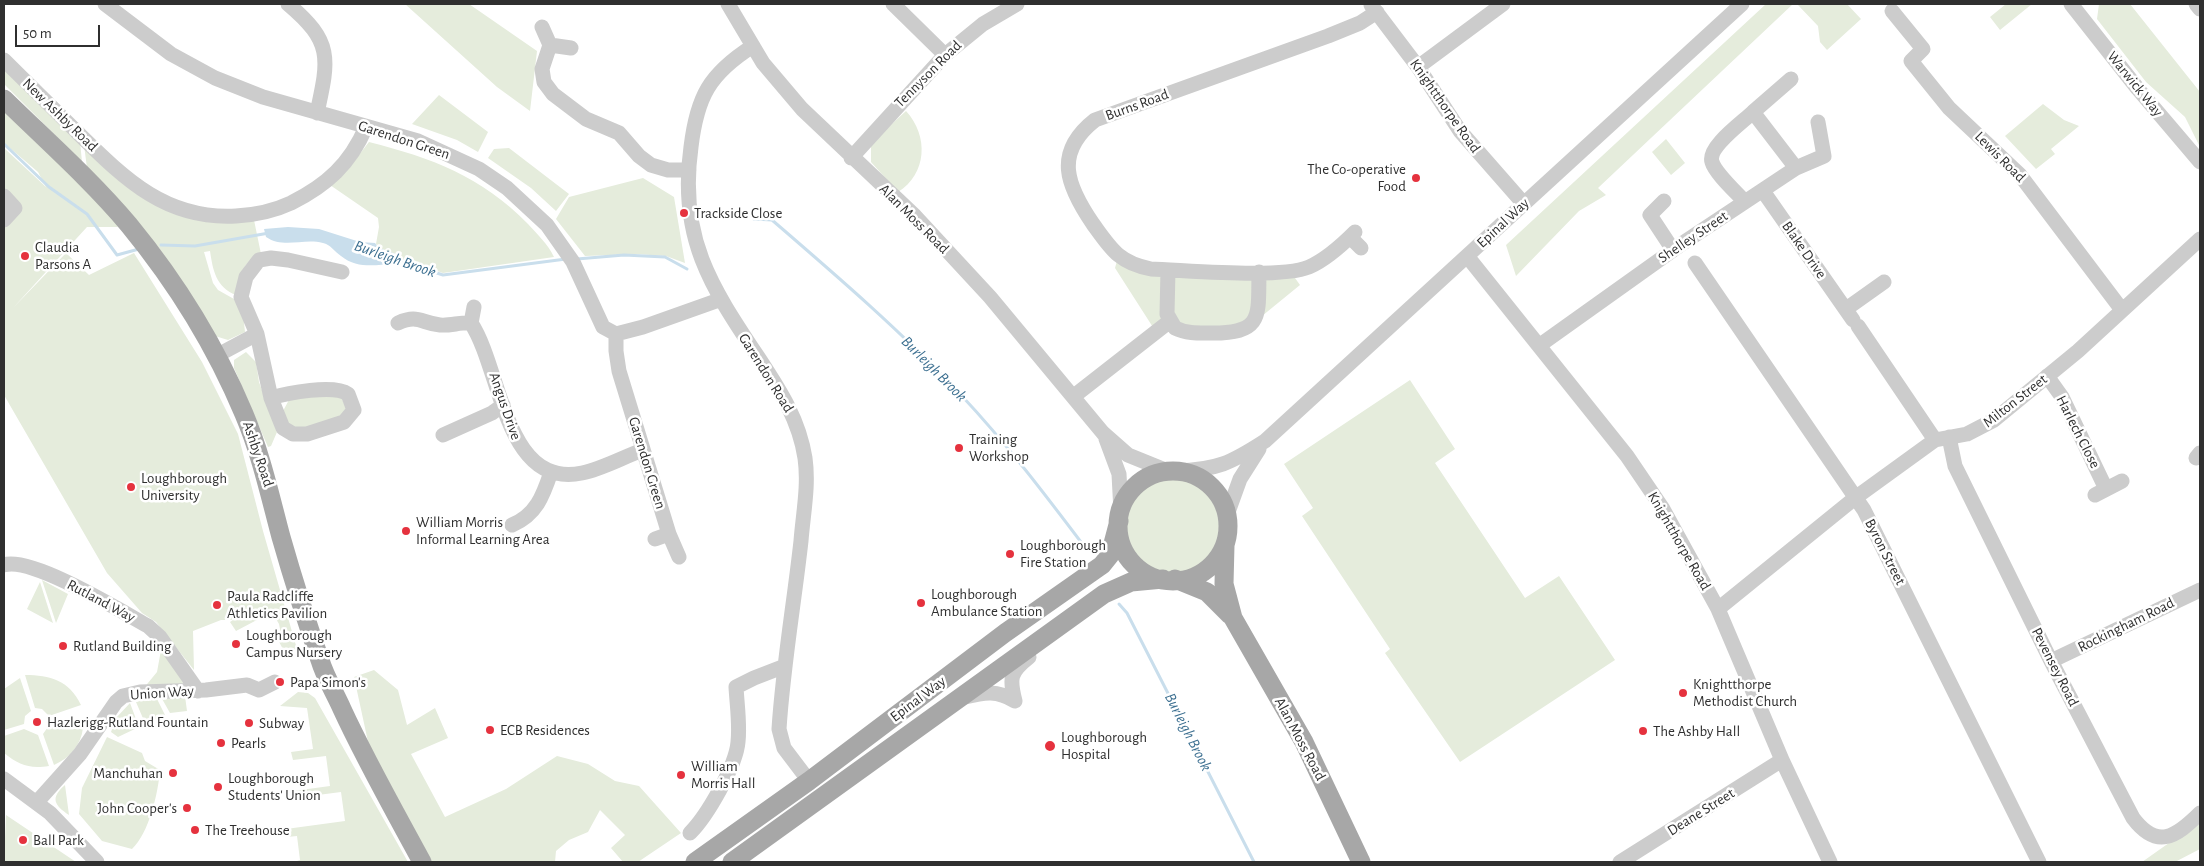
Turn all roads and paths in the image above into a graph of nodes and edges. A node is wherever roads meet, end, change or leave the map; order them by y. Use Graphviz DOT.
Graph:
graph roads {
  1 [pos="105,4"];
  2 [pos="288,4"];
  3 [pos="728,4"];
  4 [pos="893,4"];
  5 [pos="1017,4"];
  6 [pos="1502,4"];
  7 [pos="1742,4"];
  8 [pos="2196,4"];
  9 [pos="2077,6"];
  10 [pos="1374,8"];
  11 [pos="2200,9"];
  12 [pos="1892,11"];
  13 [pos="542,27"];
  14 [pos="550,45"];
  15 [pos="753,46"];
  16 [pos="571,48"];
  17 [pos="945,55"];
  18 [pos="4,60"];
  19 [pos="1418,67"];
  20 [pos="1791,79"];
  21 [pos="4,99"];
  22 [pos="1753,112"];
  23 [pos="317,113"];
  24 [pos="1818,122"];
  25 [pos="366,127"];
  26 [pos="851,158"];
  27 [pos="2200,162"];
  28 [pos="1796,168"];
  29 [pos="689,170"];
  30 [pos="1763,192"];
  31 [pos="4,196"];
  32 [pos="1664,201"];
  33 [pos="1744,202"];
  34 [pos="1524,204"];
  35 [pos="4,220"];
  36 [pos="2200,239"];
  37 [pos="1361,248"];
  38 [pos="1673,250"];
  39 [pos="1468,256"];
  40 [pos="1695,263"];
  41 [pos="1168,270"];
  42 [pos="342,272"];
  43 [pos="1259,272"];
  44 [pos="1884,282"];
  45 [pos="719,300"];
  46 [pos="474,307"];
  47 [pos="2122,310"];
  48 [pos="404,316"];
  49 [pos="1852,318"];
  50 [pos="1170,321"];
  51 [pos="471,323"];
  52 [pos="258,334"];
  53 [pos="616,334"];
  54 [pos="1540,346"];
  55 [pos="216,356"];
  56 [pos="2047,376"];
  57 [pos="1074,396"];
  58 [pos="271,398"];
  59 [pos="503,405"];
  60 [pos="448,428"];
  61 [pos="1103,433"];
  62 [pos="1942,438"];
  63 [pos="1265,442"];
  64 [pos="643,450"];
  65 [pos="551,472"];
  66 [pos="1173,472"];
  67 [pos="2122,481"];
  68 [pos="1855,498"];
  69 [pos="1227,515"];
  70 [pos="1120,516"];
  71 [pos="521,525"];
  72 [pos="669,534"];
  73 [pos="654,539"];
  74 [pos="1225,545"];
  75 [pos="679,557"];
  76 [pos="4,565"];
  77 [pos="1169,579"];
  78 [pos="2200,590"];
  79 [pos="1718,609"];
  80 [pos="1233,618"];
  81 [pos="1057,627"];
  82 [pos="2051,661"];
  83 [pos="785,666"];
  84 [pos="275,682"];
  85 [pos="198,691"];
  86 [pos="963,697"];
  87 [pos="1782,760"];
  88 [pos="4,779"];
  89 [pos="809,781"];
  90 [pos="822,799"];
  91 [pos="37,802"];
  92 [pos="2200,813"];
  93 [pos="690,833"];
  94 [pos="97,862"];
  95 [pos="422,862"];
  96 [pos="695,862"];
  97 [pos="732,862"];
  98 [pos="1361,862"];
  99 [pos="1620,862"];
  100 [pos="1830,862"];
  101 [pos="2039,862"];
  1 -- 23 [label="street, Garendon Green"];
  2 -- 23 [label="street"];
  3 -- 15 [label="street, Alan Moss Road"];
  4 -- 17 [label="street"];
  5 -- 17 [label="street, Tennyson Road"];
  6 -- 19 [label="street"];
  7 -- 34 [label="street, Epinal Way"];
  8 -- 11 [label="street"];
  9 -- 27 [label="street, Warwick Way"];
  10 -- 19 [label="street, Knightthorpe Road"];
  10 -- 41 [label="street, Burns Road"];
  12 -- 47 [label="street, Lewis Road"];
  13 -- 14 [label="street"];
  14 -- 16 [label="street"];
  14 -- 29 [label="street"];
  15 -- 26 [label="street, Alan Moss Road"];
  15 -- 29 [label="street, Garendon Road"];
  17 -- 26 [label="street, Tennyson Road"];
  18 -- 25 [label="street, New Ashby Road"];
  19 -- 34 [label="street, Knightthorpe Road"];
  20 -- 22 [label="street"];
  21 -- 55 [label="main road, Ashby Road"];
  22 -- 28 [label="street"];
  22 -- 33 [label="street"];
  23 -- 25 [label="street, Garendon Green"];
  24 -- 28 [label="street, Shelley Street"];
  25 -- 53 [label="street, Garendon Green"];
  26 -- 57 [label="street, Alan Moss Road"];
  28 -- 30 [label="street, Shelley Street"];
  29 -- 45 [label="street, Garendon Road"];
  30 -- 33 [label="street, Shelley Street"];
  30 -- 49 [label="street, Blake Drive"];
  31 -- 35 [label="street"];
  32 -- 38 [label="street"];
  33 -- 38 [label="street, Shelley Street"];
  34 -- 39 [label="street, Epinal Way"];
  36 -- 47 [label="street, Milton Street"];
  37 -- 43 [label="street, Burns Road"];
  38 -- 54 [label="street, Shelley Street"];
  39 -- 54 [label="street, Knightthorpe Road"];
  39 -- 63 [label="street, Epinal Way"];
  40 -- 68 [label="street, Byron Street"];
  41 -- 43 [label="street, Burns Road"];
  41 -- 50 [label="street"];
  42 -- 52 [label="street"];
  43 -- 50 [label="street"];
  44 -- 49 [label="street"];
  45 -- 53 [label="street"];
  45 -- 83 [label="street, Garendon Road"];
  46 -- 51 [label="street"];
  47 -- 56 [label="street, Milton Street"];
  48 -- 51 [label="street"];
  49 -- 62 [label="street, Blake Drive"];
  50 -- 57 [label="street"];
  51 -- 59 [label="street, Angus Drive"];
  52 -- 55 [label="street"];
  52 -- 58 [label="street"];
  53 -- 64 [label="street, Garendon Green"];
  54 -- 79 [label="street, Knightthorpe Road"];
  55 -- 95 [label="main road, Ashby Road"];
  56 -- 62 [label="street, Milton Street"];
  56 -- 67 [label="street, Harlech Close"];
  57 -- 61 [label="street, Alan Moss Road"];
  58 -- 58 [label="street"];
  59 -- 60 [label="street"];
  59 -- 65 [label="street, Angus Drive"];
  61 -- 66 [label="street, Alan Moss Road"];
  61 -- 70 [label="street, Alan Moss Road"];
  62 -- 68 [label="street, Milton Street"];
  62 -- 82 [label="street, Pevensey Road"];
  63 -- 66 [label="street, Epinal Way"];
  63 -- 69 [label="street, Epinal Way"];
  64 -- 65 [label="street, Angus Drive"];
  64 -- 72 [label="street, Garendon Green"];
  65 -- 71 [label="street"];
  66 -- 69 [label="main road"];
  66 -- 70 [label="main road"];
  68 -- 79 [label="street, Milton Street"];
  68 -- 101 [label="street, Byron Street"];
  69 -- 74 [label="main road"];
  70 -- 77 [label="main road"];
  70 -- 89 [label="main road, Epinal Way"];
  72 -- 73 [label="street"];
  72 -- 75 [label="street, Garendon Green"];
  74 -- 77 [label="main road"];
  74 -- 80 [label="main road, Alan Moss Road"];
  76 -- 85 [label="street, Rutland Way"];
  77 -- 80 [label="main road, Alan Moss Road"];
  77 -- 81 [label="main road, Epinal Way"];
  78 -- 82 [label="street, Rockingham Road"];
  79 -- 87 [label="street, Knightthorpe Road"];
  80 -- 98 [label="main road, Alan Moss Road"];
  81 -- 86 [label="main road, Epinal Way"];
  81 -- 86 [label="street"];
  82 -- 92 [label="street, Pevensey Road"];
  83 -- 89 [label="street, Garendon Road"];
  83 -- 93 [label="street"];
  84 -- 85 [label="street, Union Way"];
  85 -- 91 [label="street, Union Way"];
  86 -- 90 [label="main road, Epinal Way"];
  87 -- 99 [label="street, Deane Street"];
  87 -- 100 [label="street, Knightthorpe Road"];
  88 -- 91 [label="street"];
  89 -- 90 [label="main road"];
  89 -- 96 [label="main road, Epinal Way"];
  90 -- 97 [label="main road, Epinal Way"];
  91 -- 94 [label="street"];
}
